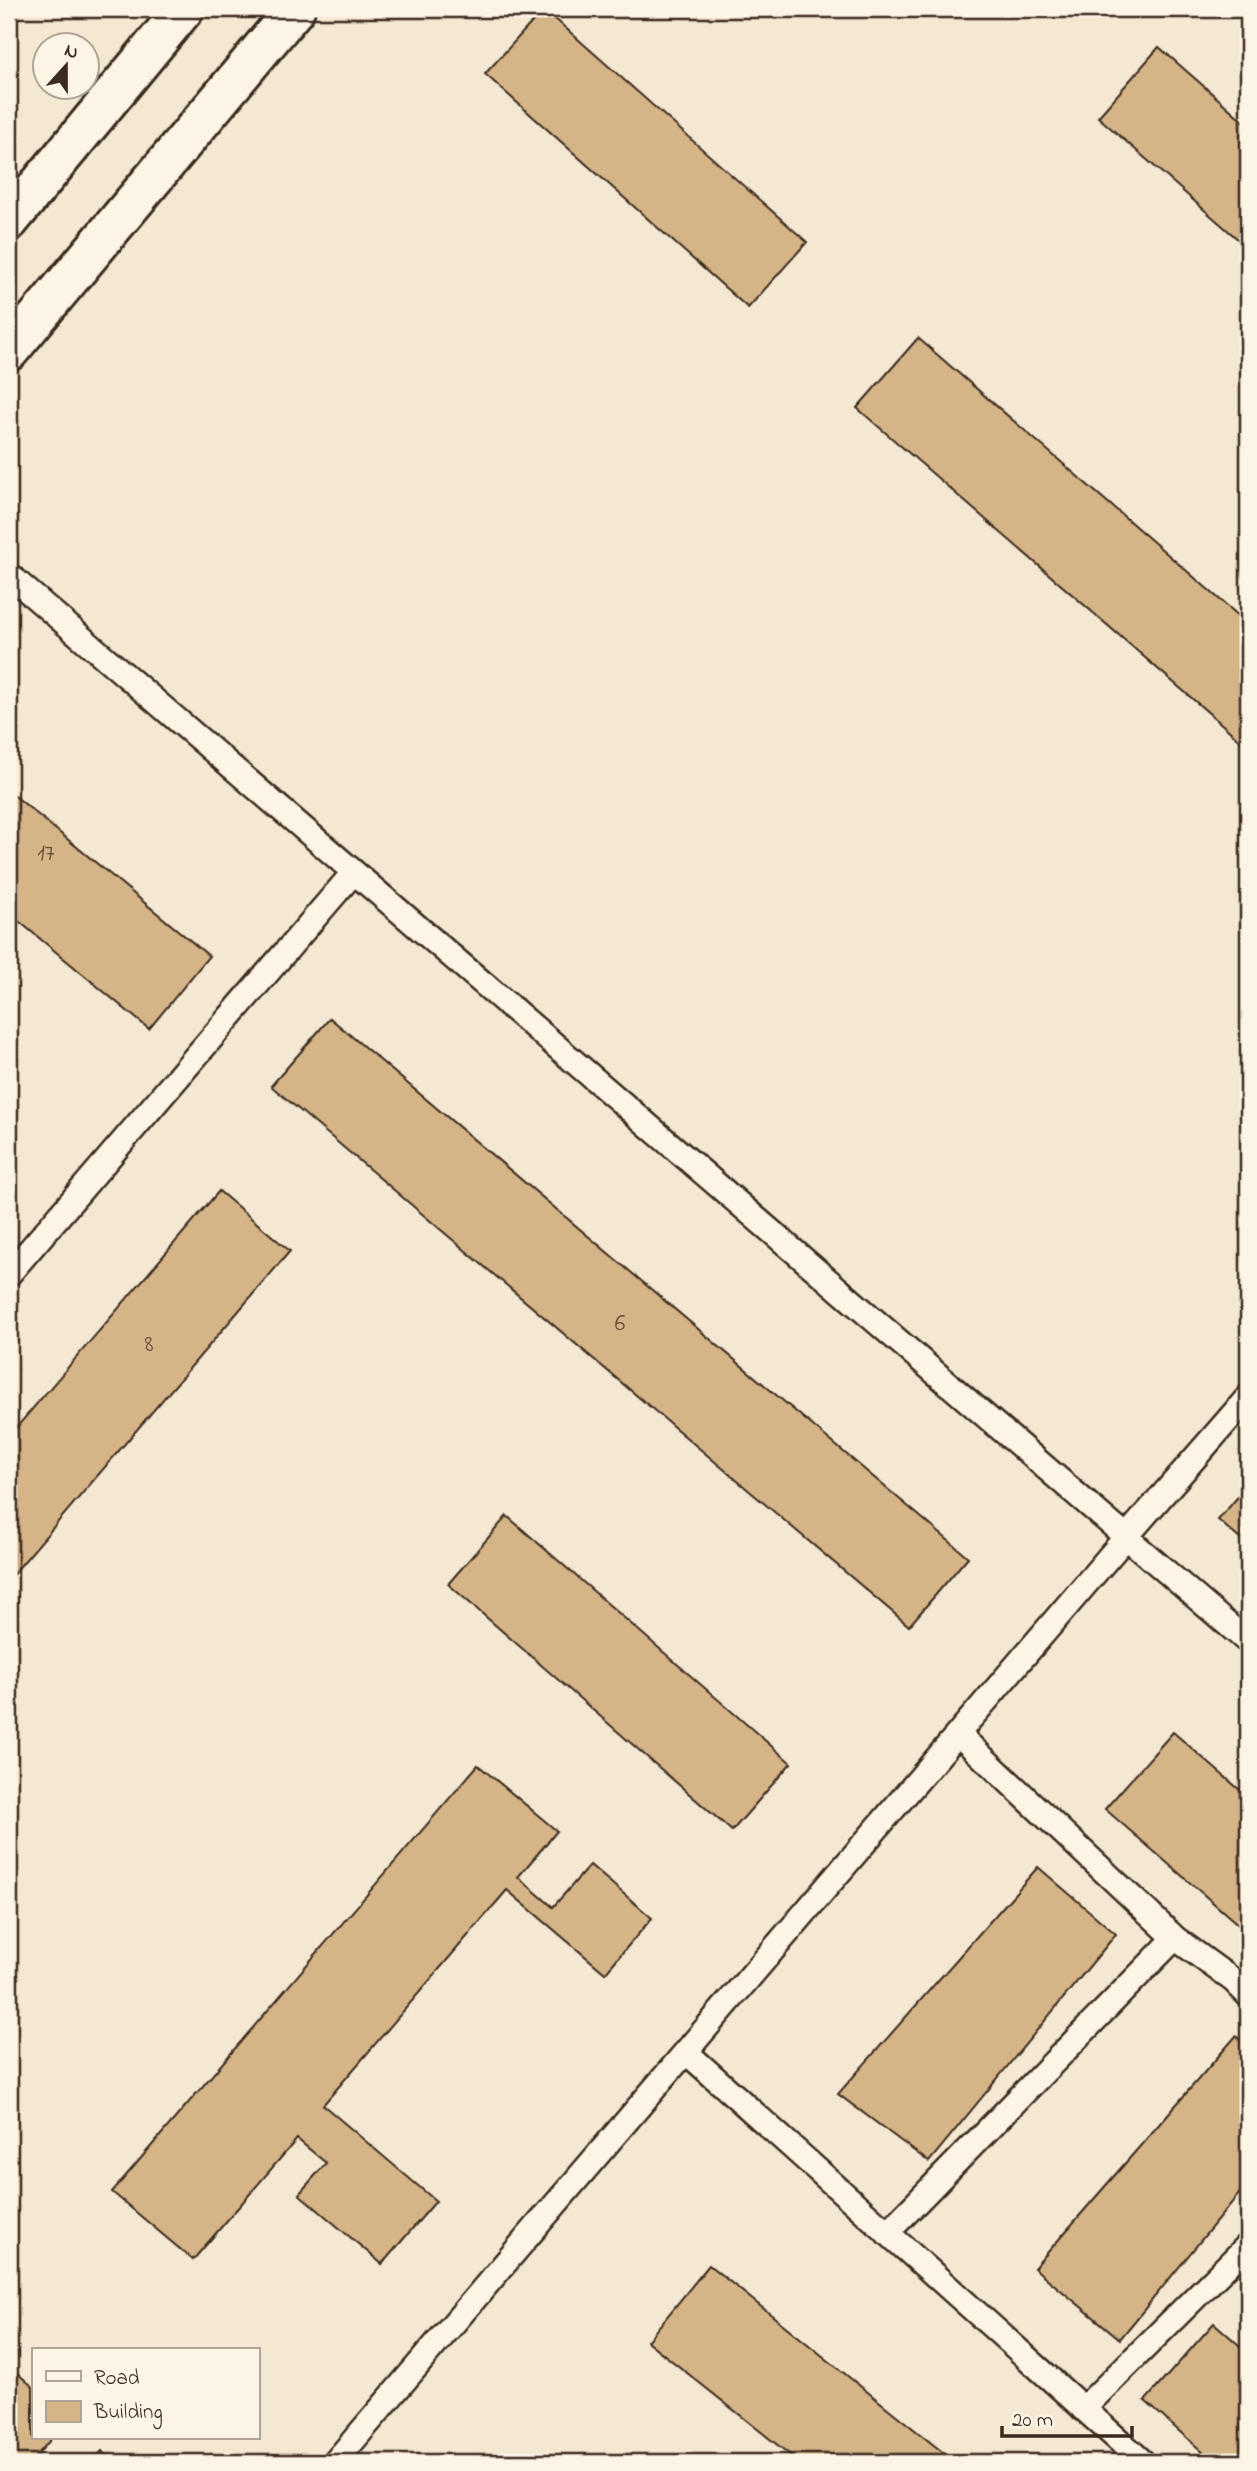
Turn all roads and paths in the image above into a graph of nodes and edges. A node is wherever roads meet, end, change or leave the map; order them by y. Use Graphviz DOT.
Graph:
graph roads {
  1 [pos="184,9"];
  2 [pos="295,9"];
  3 [pos="9,221"];
  4 [pos="9,351"];
  5 [pos="9,575"];
  6 [pos="354,872"];
  7 [pos="9,1273"];
  8 [pos="1248,1397"];
  9 [pos="1126,1537"];
  10 [pos="1248,1642"];
  11 [pos="958,1734"];
  12 [pos="1175,1938"];
  13 [pos="1248,1995"];
  14 [pos="686,2052"];
  15 [pos="887,2233"];
  16 [pos="1248,2245"];
  17 [pos="1083,2409"];
  18 [pos="335,2462"];
  19 [pos="1143,2462"];
  1 -- 3 [label="main road"];
  2 -- 4 [label="main road"];
  5 -- 6 [label="lane"];
  6 -- 7 [label="lane"];
  6 -- 9 [label="lane"];
  8 -- 9 [label="lane"];
  9 -- 10 [label="lane"];
  9 -- 11 [label="lane"];
  11 -- 12 [label="lane"];
  11 -- 14 [label="lane"];
  12 -- 13 [label="lane"];
  12 -- 15 [label="lane"];
  14 -- 15 [label="lane"];
  14 -- 18 [label="lane"];
  15 -- 17 [label="lane"];
  16 -- 17 [label="lane"];
  17 -- 19 [label="lane"];
}
